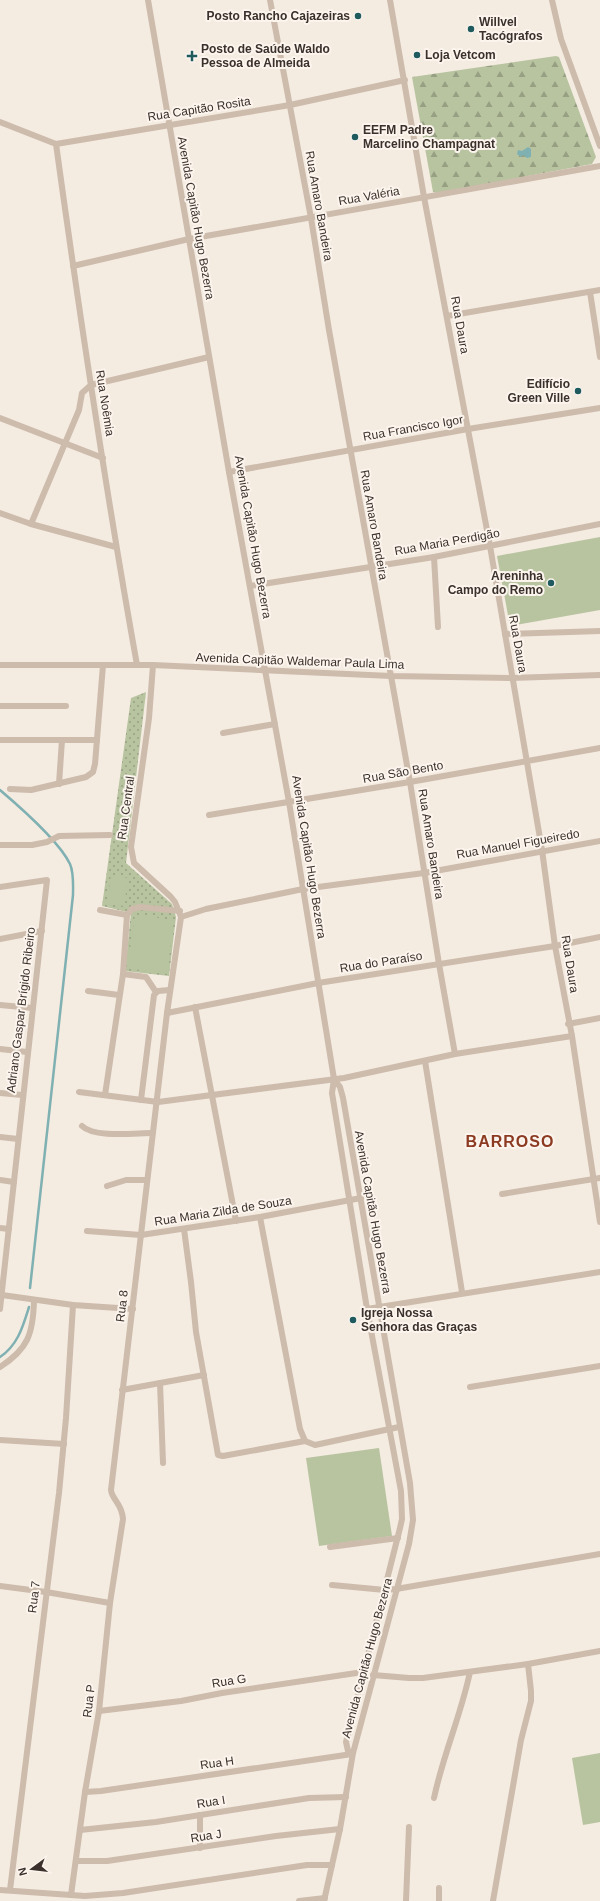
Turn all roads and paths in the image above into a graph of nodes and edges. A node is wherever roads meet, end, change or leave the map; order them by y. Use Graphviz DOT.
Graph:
graph roads {
  1 [pos="148,0"];
  2 [pos="270,0"];
  3 [pos="390,0"];
  4 [pos="552,0"];
  5 [pos="405,80"];
  6 [pos="290,105"];
  7 [pos="0,122"];
  8 [pos="169,125"];
  9 [pos="56,144"];
  10 [pos="600,146"];
  11 [pos="600,166"];
  12 [pos="424,197"];
  13 [pos="311,218"];
  14 [pos="189,239"];
  15 [pos="73,266"];
  16 [pos="600,290"];
  17 [pos="590,292"];
  18 [pos="447,316"];
  19 [pos="209,357"];
  20 [pos="600,357"];
  21 [pos="91,385"];
  22 [pos="600,408"];
  23 [pos="0,418"];
  24 [pos="468,429"];
  25 [pos="64,444"];
  26 [pos="350,451"];
  27 [pos="103,458"];
  28 [pos="229,472"];
  29 [pos="0,513"];
  30 [pos="31,524"];
  31 [pos="600,524"];
  32 [pos="490,546"];
  33 [pos="116,547"];
  34 [pos="434,557"];
  35 [pos="371,567"];
  36 [pos="250,586"];
  37 [pos="438,627"];
  38 [pos="600,631"];
  39 [pos="505,634"];
  40 [pos="0,665"];
  41 [pos="103,665"];
  42 [pos="137,665"];
  43 [pos="153,665"];
  44 [pos="266,671"];
  45 [pos="600,675"];
  46 [pos="391,676"];
  47 [pos="512,678"];
  48 [pos="0,706"];
  49 [pos="66,706"];
  50 [pos="275,724"];
  51 [pos="223,733"];
  52 [pos="0,740"];
  53 [pos="62,740"];
  54 [pos="97,740"];
  55 [pos="600,748"];
  56 [pos="526,760"];
  57 [pos="410,782"];
  58 [pos="59,784"];
  59 [pos="10,789"];
  60 [pos="289,802"];
  61 [pos="209,815"];
  62 [pos="110,835"];
  63 [pos="600,841"];
  64 [pos="0,845"];
  65 [pos="542,850"];
  66 [pos="424,872"];
  67 [pos="0,887"];
  68 [pos="303,889"];
  69 [pos="100,910"];
  70 [pos="180,914"];
  71 [pos="128,915"];
  72 [pos="42,931"];
  73 [pos="600,937"];
  74 [pos="0,939"];
  75 [pos="555,946"];
  76 [pos="439,964"];
  77 [pos="122,974"];
  78 [pos="318,983"];
  79 [pos="170,990"];
  80 [pos="88,991"];
  81 [pos="156,992"];
  82 [pos="119,995"];
  83 [pos="0,1005"];
  84 [pos="194,1007"];
  85 [pos="32,1008"];
  86 [pos="167,1013"];
  87 [pos="600,1018"];
  88 [pos="568,1024"];
  89 [pos="572,1036"];
  90 [pos="0,1049"];
  91 [pos="27,1052"];
  92 [pos="455,1054"];
  93 [pos="425,1061"];
  94 [pos="334,1079"];
  95 [pos="79,1092"];
  96 [pos="0,1093"];
  97 [pos="212,1094"];
  98 [pos="22,1095"];
  99 [pos="105,1095"];
  100 [pos="141,1100"];
  101 [pos="158,1102"];
  102 [pos="82,1126"];
  103 [pos="152,1133"];
  104 [pos="0,1137"];
  105 [pos="18,1139"];
  106 [pos="600,1178"];
  107 [pos="593,1179"];
  108 [pos="0,1180"];
  109 [pos="147,1180"];
  110 [pos="14,1182"];
  111 [pos="107,1186"];
  112 [pos="502,1194"];
  113 [pos="361,1198"];
  114 [pos="349,1200"];
  115 [pos="260,1217"];
  116 [pos="236,1220"];
  117 [pos="600,1222"];
  118 [pos="0,1228"];
  119 [pos="9,1229"];
  120 [pos="184,1229"];
  121 [pos="87,1231"];
  122 [pos="141,1235"];
  123 [pos="600,1272"];
  124 [pos="2,1275"];
  125 [pos="462,1292"];
  126 [pos="2,1295"];
  127 [pos="34,1301"];
  128 [pos="73,1305"];
  129 [pos="378,1307"];
  130 [pos="0,1309"];
  131 [pos="133,1309"];
  132 [pos="367,1309"];
  133 [pos="600,1366"];
  134 [pos="0,1367"];
  135 [pos="204,1375"];
  136 [pos="160,1383"];
  137 [pos="470,1387"];
  138 [pos="122,1390"];
  139 [pos="399,1427"];
  140 [pos="388,1428"];
  141 [pos="0,1440"];
  142 [pos="305,1441"];
  143 [pos="64,1444"];
  144 [pos="164,1463"];
  145 [pos="121,1509"];
  146 [pos="398,1538"];
  147 [pos="330,1547"];
  148 [pos="600,1554"];
  149 [pos="332,1585"];
  150 [pos="0,1586"];
  151 [pos="396,1589"];
  152 [pos="385,1590"];
  153 [pos="46,1592"];
  154 [pos="110,1604"];
  155 [pos="600,1651"];
  156 [pos="528,1664"];
  157 [pos="363,1672"];
  158 [pos="470,1672"];
  159 [pos="373,1675"];
  160 [pos="99,1711"];
  161 [pos="354,1754"];
  162 [pos="84,1792"];
  163 [pos="346,1797"];
  164 [pos="434,1798"];
  165 [pos="200,1815"];
  166 [pos="409,1827"];
  167 [pos="340,1829"];
  168 [pos="80,1830"];
  169 [pos="200,1848"];
  170 [pos="76,1861"];
  171 [pos="332,1865"];
  172 [pos="439,1888"];
  173 [pos="0,1890"];
  174 [pos="10,1890"];
  175 [pos="71,1895"];
  176 [pos="62,1898"];
  177 [pos="324,1899"];
  178 [pos="299,1901"];
  179 [pos="406,1901"];
  180 [pos="439,1901"];
  181 [pos="493,1901"];
  1 -- 8 [label="street, Avenida Capitão Hugo Bezerra"];
  2 -- 6 [label="street, Rua Amaro Bandeira"];
  3 -- 5 [label="street, Rua Daura"];
  4 -- 10 [label="street"];
  5 -- 6 [label="street, Rua Capitão Rosita"];
  5 -- 12 [label="street, Rua Daura"];
  6 -- 8 [label="street, Rua Capitão Rosita"];
  6 -- 13 [label="street, Rua Amaro Bandeira"];
  7 -- 9 [label="street"];
  8 -- 9 [label="street, Rua Capitão Rosita"];
  8 -- 14 [label="street, Avenida Capitão Hugo Bezerra"];
  9 -- 15 [label="street, Rua Noêmia"];
  11 -- 12 [label="street, Rua Valéria"];
  12 -- 13 [label="street, Rua Valéria"];
  12 -- 18 [label="street, Rua Daura"];
  13 -- 14 [label="street, Rua Valéria"];
  13 -- 26 [label="street, Rua Amaro Bandeira"];
  14 -- 15 [label="street, Rua Valéria"];
  14 -- 19 [label="street, Avenida Capitão Hugo Bezerra"];
  15 -- 21 [label="street, Rua Noêmia"];
  16 -- 17 [label="street"];
  17 -- 18 [label="street"];
  17 -- 20 [label="street"];
  18 -- 24 [label="street, Rua Daura"];
  19 -- 21 [label="street"];
  19 -- 28 [label="street, Avenida Capitão Hugo Bezerra"];
  21 -- 25 [label="street"];
  21 -- 27 [label="street, Rua Noêmia"];
  22 -- 24 [label="street, Rua Francisco Igor"];
  23 -- 25 [label="street"];
  24 -- 26 [label="street, Rua Francisco Igor"];
  24 -- 32 [label="street, Rua Daura"];
  25 -- 27 [label="street"];
  25 -- 30 [label="street"];
  26 -- 28 [label="street, Rua Francisco Igor"];
  26 -- 35 [label="street, Rua Amaro Bandeira"];
  27 -- 33 [label="street, Rua Noêmia"];
  28 -- 36 [label="street, Avenida Capitão Hugo Bezerra"];
  29 -- 30 [label="street"];
  30 -- 33 [label="street"];
  31 -- 32 [label="street, Rua Maria Perdigão"];
  32 -- 34 [label="street, Rua Maria Perdigão"];
  32 -- 39 [label="street, Rua Daura"];
  33 -- 42 [label="street, Rua Noêmia"];
  34 -- 35 [label="street, Rua Maria Perdigão"];
  34 -- 37 [label="street"];
  35 -- 36 [label="street, Rua Maria Perdigão"];
  35 -- 46 [label="street, Rua Amaro Bandeira"];
  36 -- 44 [label="street, Avenida Capitão Hugo Bezerra"];
  38 -- 39 [label="street"];
  39 -- 47 [label="street, Rua Daura"];
  40 -- 41 [label="street, Avenida Capitão Waldemar Paula Lima"];
  41 -- 42 [label="street, Avenida Capitão Waldemar Paula Lima"];
  41 -- 54 [label="street"];
  42 -- 43 [label="street, Avenida Capitão Waldemar Paula Lima"];
  43 -- 44 [label="street, Avenida Capitão Waldemar Paula Lima"];
  43 -- 70 [label="street, Rua Central"];
  44 -- 46 [label="street, Avenida Capitão Waldemar Paula Lima"];
  44 -- 50 [label="street, Avenida Capitão Hugo Bezerra"];
  45 -- 47 [label="street, Avenida Capitão Waldemar Paula Lima"];
  46 -- 47 [label="street, Avenida Capitão Waldemar Paula Lima"];
  46 -- 57 [label="street, Rua Amaro Bandeira"];
  47 -- 56 [label="street, Rua Daura"];
  48 -- 49 [label="street"];
  50 -- 51 [label="street"];
  50 -- 60 [label="street, Avenida Capitão Hugo Bezerra"];
  52 -- 53 [label="street"];
  53 -- 54 [label="street"];
  53 -- 58 [label="street"];
  54 -- 58 [label="street"];
  55 -- 56 [label="street, Rua São Bento"];
  56 -- 57 [label="street, Rua São Bento"];
  56 -- 65 [label="street, Rua Daura"];
  57 -- 60 [label="street, Rua São Bento"];
  57 -- 66 [label="street, Rua Amaro Bandeira"];
  58 -- 59 [label="street"];
  60 -- 61 [label="street, Rua São Bento"];
  60 -- 68 [label="street, Avenida Capitão Hugo Bezerra"];
  62 -- 64 [label="street"];
  63 -- 65 [label="street, Rua Manuel Figueiredo"];
  65 -- 66 [label="street, Rua Manuel Figueiredo"];
  65 -- 75 [label="street, Rua Daura"];
  66 -- 68 [label="street, Rua Manuel Figueiredo"];
  66 -- 76 [label="street, Rua Amaro Bandeira"];
  67 -- 72 [label="street, Adriano Gaspar Brígido Ribeiro"];
  68 -- 70 [label="street, Rua Manuel Figueiredo"];
  68 -- 78 [label="street, Avenida Capitão Hugo Bezerra"];
  69 -- 71 [label="street"];
  70 -- 71 [label="street"];
  70 -- 79 [label="street"];
  71 -- 77 [label="street"];
  72 -- 74 [label="street"];
  72 -- 85 [label="street, Adriano Gaspar Brígido Ribeiro"];
  73 -- 75 [label="street, Rua do Paraíso"];
  75 -- 76 [label="street, Rua do Paraíso"];
  75 -- 88 [label="street, Rua Daura"];
  76 -- 78 [label="street, Rua do Paraíso"];
  76 -- 92 [label="street, Rua Amaro Bandeira"];
  77 -- 81 [label="street"];
  77 -- 82 [label="street"];
  78 -- 84 [label="street, Rua do Paraíso"];
  78 -- 94 [label="street, Avenida Capitão Hugo Bezerra"];
  79 -- 81 [label="street"];
  79 -- 86 [label="street"];
  80 -- 82 [label="street"];
  81 -- 100 [label="street"];
  82 -- 99 [label="street"];
  83 -- 85 [label="street"];
  84 -- 86 [label="street, Rua do Paraíso"];
  84 -- 97 [label="street"];
  85 -- 91 [label="street, Adriano Gaspar Brígido Ribeiro"];
  86 -- 101 [label="street"];
  87 -- 88 [label="street"];
  88 -- 89 [label="street, Rua Daura"];
  89 -- 92 [label="street"];
  89 -- 107 [label="street, Rua Daura"];
  90 -- 91 [label="street"];
  91 -- 98 [label="street, Adriano Gaspar Brígido Ribeiro"];
  92 -- 93 [label="street"];
  93 -- 94 [label="street"];
  93 -- 125 [label="street"];
  94 -- 97 [label="street"];
  94 -- 113 [label="street, Avenida Capitão Hugo Bezerra"];
  94 -- 114 [label="street, Avenida Capitão Hugo Bezerra"];
  95 -- 99 [label="street"];
  96 -- 98 [label="street"];
  97 -- 101 [label="street"];
  97 -- 116 [label="street"];
  98 -- 105 [label="street, Adriano Gaspar Brígido Ribeiro"];
  99 -- 100 [label="street"];
  100 -- 101 [label="street"];
  101 -- 103 [label="street, Rua 8"];
  102 -- 103 [label="street"];
  103 -- 109 [label="street, Rua 8"];
  104 -- 105 [label="street"];
  105 -- 110 [label="street, Adriano Gaspar Brígido Ribeiro"];
  106 -- 107 [label="street"];
  107 -- 112 [label="street"];
  107 -- 117 [label="street, Rua Daura"];
  108 -- 110 [label="street"];
  109 -- 111 [label="street"];
  109 -- 122 [label="street, Rua 8"];
  110 -- 119 [label="street, Adriano Gaspar Brígido Ribeiro"];
  113 -- 114 [label="street, Rua Maria Zilda de Souza"];
  113 -- 129 [label="street, Avenida Capitão Hugo Bezerra"];
  114 -- 115 [label="street, Rua Maria Zilda de Souza"];
  114 -- 132 [label="street, Avenida Capitão Hugo Bezerra"];
  115 -- 116 [label="street, Rua Maria Zilda de Souza"];
  115 -- 142 [label="street"];
  116 -- 120 [label="street, Rua Maria Zilda de Souza"];
  118 -- 119 [label="street"];
  119 -- 124 [label="street, Adriano Gaspar Brígido Ribeiro"];
  120 -- 122 [label="street, Rua Maria Zilda de Souza"];
  120 -- 135 [label="street"];
  121 -- 122 [label="street, Rua Maria Zilda de Souza"];
  122 -- 131 [label="street, Rua 8"];
  123 -- 125 [label="street"];
  124 -- 126 [label="street, Adriano Gaspar Brígido Ribeiro"];
  125 -- 129 [label="street"];
  126 -- 127 [label="street"];
  126 -- 130 [label="street, Adriano Gaspar Brígido Ribeiro"];
  127 -- 128 [label="street"];
  127 -- 134 [label="street"];
  128 -- 131 [label="street"];
  128 -- 143 [label="street, Rua 7"];
  129 -- 132 [label="street"];
  129 -- 139 [label="street, Avenida Capitão Hugo Bezerra"];
  131 -- 138 [label="street, Rua 8"];
  132 -- 140 [label="street, Avenida Capitão Hugo Bezerra"];
  133 -- 137 [label="street"];
  135 -- 136 [label="street"];
  135 -- 142 [label="street"];
  136 -- 138 [label="street"];
  136 -- 144 [label="street"];
  138 -- 145 [label="street, Rua 8"];
  139 -- 140 [label="street"];
  139 -- 151 [label="street, Avenida Capitão Hugo Bezerra"];
  140 -- 142 [label="street"];
  140 -- 146 [label="street, Avenida Capitão Hugo Bezerra"];
  141 -- 143 [label="street"];
  143 -- 153 [label="street, Rua 7"];
  145 -- 154 [label="street, Rua P"];
  146 -- 147 [label="street"];
  146 -- 152 [label="street, Avenida Capitão Hugo Bezerra"];
  148 -- 151 [label="street"];
  149 -- 152 [label="street"];
  150 -- 153 [label="street"];
  151 -- 152 [label="street"];
  151 -- 159 [label="street, Avenida Capitão Hugo Bezerra"];
  152 -- 157 [label="street, Avenida Capitão Hugo Bezerra"];
  153 -- 154 [label="street"];
  153 -- 174 [label="street, Rua 7"];
  154 -- 160 [label="street, Rua P"];
  155 -- 156 [label="street"];
  156 -- 158 [label="street"];
  156 -- 181 [label="street"];
  157 -- 160 [label="street, Rua G"];
  157 -- 161 [label="street, Avenida Capitão Hugo Bezerra"];
  158 -- 159 [label="street"];
  158 -- 164 [label="street"];
  159 -- 161 [label="street, Avenida Capitão Hugo Bezerra"];
  160 -- 162 [label="street, Rua P"];
  161 -- 162 [label="street, Rua H"];
  161 -- 163 [label="street"];
  162 -- 168 [label="street, Rua P"];
  163 -- 165 [label="street, Rua I"];
  163 -- 167 [label="street"];
  165 -- 168 [label="street, Rua I"];
  165 -- 169 [label="street"];
  166 -- 179 [label="street"];
  167 -- 169 [label="street, Rua J"];
  167 -- 171 [label="street"];
  168 -- 170 [label="street, Rua P"];
  169 -- 170 [label="street, Rua J"];
  170 -- 175 [label="street, Rua P"];
  171 -- 175 [label="street"];
  171 -- 177 [label="street"];
  172 -- 180 [label="street"];
  173 -- 174 [label="street"];
  174 -- 176 [label="street"];
  175 -- 176 [label="street"];
  177 -- 178 [label="street"];
}
